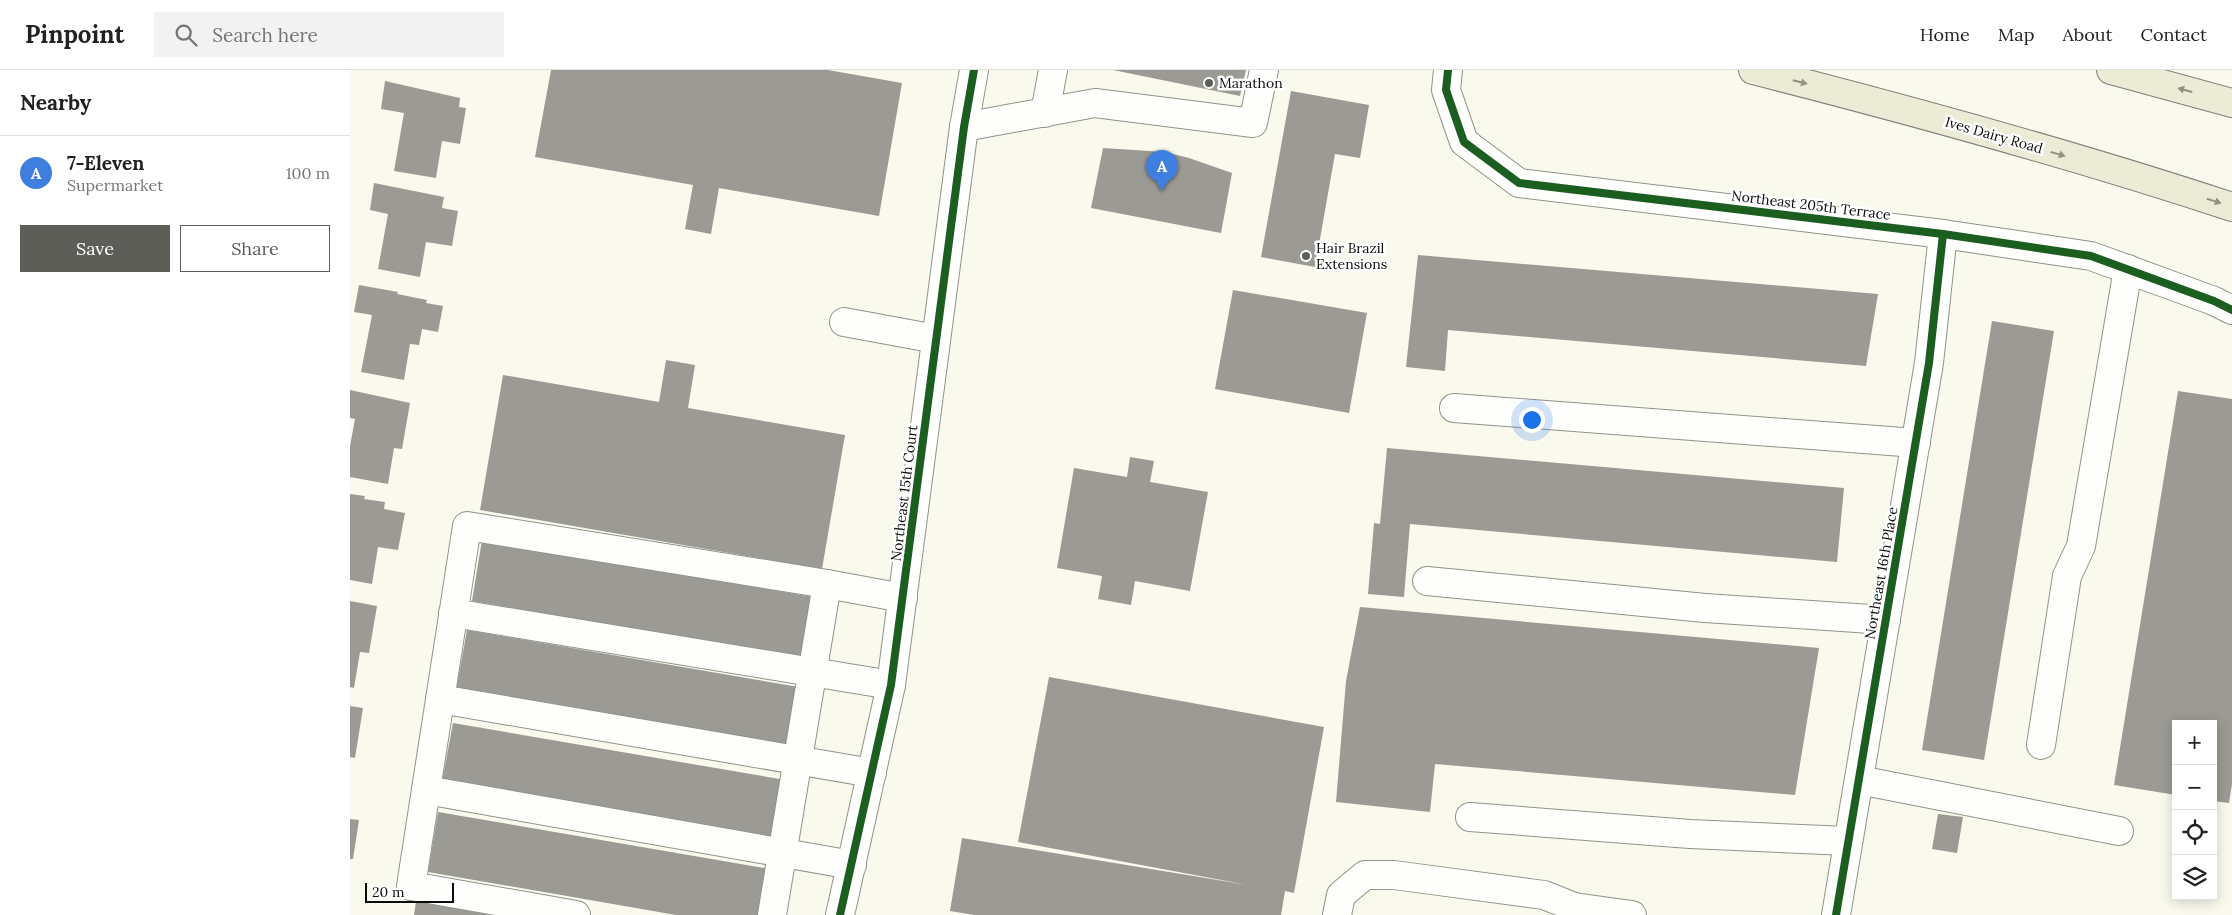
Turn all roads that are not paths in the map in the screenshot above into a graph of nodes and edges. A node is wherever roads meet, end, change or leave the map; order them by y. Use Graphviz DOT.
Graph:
graph roads {
  1 [pos="974,70"];
  2 [pos="1053,70"];
  3 [pos="1264,70"];
  4 [pos="1443,70"];
  5 [pos="1448,70"];
  6 [pos="1753,70"];
  7 [pos="2111,70"];
  8 [pos="2232,103"];
  9 [pos="1045,113"];
  10 [pos="964,128"];
  11 [pos="2232,206"];
  12 [pos="1943,234"];
  13 [pos="2128,270"];
  14 [pos="2232,310"];
  15 [pos="844,322"];
  16 [pos="936,339"];
  17 [pos="1454,408"];
  18 [pos="1916,443"];
  19 [pos="1427,581"];
  20 [pos="828,584"];
  21 [pos="903,598"];
  22 [pos="454,613"];
  23 [pos="1886,620"];
  24 [pos="813,673"];
  25 [pos="891,685"];
  26 [pos="440,699"];
  27 [pos="2041,745"];
  28 [pos="798,762"];
  29 [pos="872,773"];
  30 [pos="1859,780"];
  31 [pos="426,790"];
  32 [pos="1470,817"];
  33 [pos="2119,831"];
  34 [pos="1848,841"];
  35 [pos="782,853"];
  36 [pos="852,865"];
  37 [pos="1575,911"];
  38 [pos="576,915"];
  39 [pos="772,915"];
  40 [pos="840,915"];
  41 [pos="1338,915"];
  42 [pos="1632,915"];
  43 [pos="1836,915"];
  1 -- 10 [label="street, Northeast 15th Court"];
  2 -- 9 [label="street"];
  3 -- 9 [label="street"];
  4 -- 5 [label="street"];
  5 -- 12 [label="street, Northeast 205th Terrace"];
  6 -- 11 [label="main road, Ives Dairy Road, one-way"];
  8 -- 7 [label="main road, one-way"];
  9 -- 10 [label="street"];
  10 -- 16 [label="street, Northeast 15th Court"];
  12 -- 13 [label="street, Northeast 205th Terrace"];
  12 -- 18 [label="street, Northeast 16th Place"];
  13 -- 14 [label="street, Northeast 205th Terrace"];
  13 -- 27 [label="street"];
  15 -- 16 [label="street"];
  16 -- 21 [label="street, Northeast 15th Court"];
  17 -- 18 [label="street"];
  18 -- 23 [label="street, Northeast 16th Place"];
  19 -- 23 [label="street"];
  20 -- 21 [label="street"];
  20 -- 22 [label="street"];
  20 -- 24 [label="street"];
  21 -- 25 [label="street, Northeast 15th Court"];
  22 -- 24 [label="street"];
  22 -- 26 [label="street"];
  23 -- 30 [label="street, Northeast 16th Place"];
  24 -- 25 [label="street"];
  24 -- 28 [label="street"];
  25 -- 29 [label="street, Northeast 15th Court"];
  26 -- 28 [label="street"];
  26 -- 31 [label="street"];
  28 -- 29 [label="street"];
  28 -- 35 [label="street"];
  29 -- 36 [label="street, Northeast 15th Court"];
  30 -- 33 [label="street"];
  30 -- 34 [label="street, Northeast 16th Place"];
  31 -- 35 [label="street"];
  31 -- 38 [label="street"];
  32 -- 34 [label="street"];
  34 -- 43 [label="street, Northeast 16th Place"];
  35 -- 36 [label="street"];
  35 -- 39 [label="street"];
  36 -- 40 [label="street, Northeast 15th Court"];
  37 -- 41 [label="street"];
  37 -- 42 [label="street"];
}
